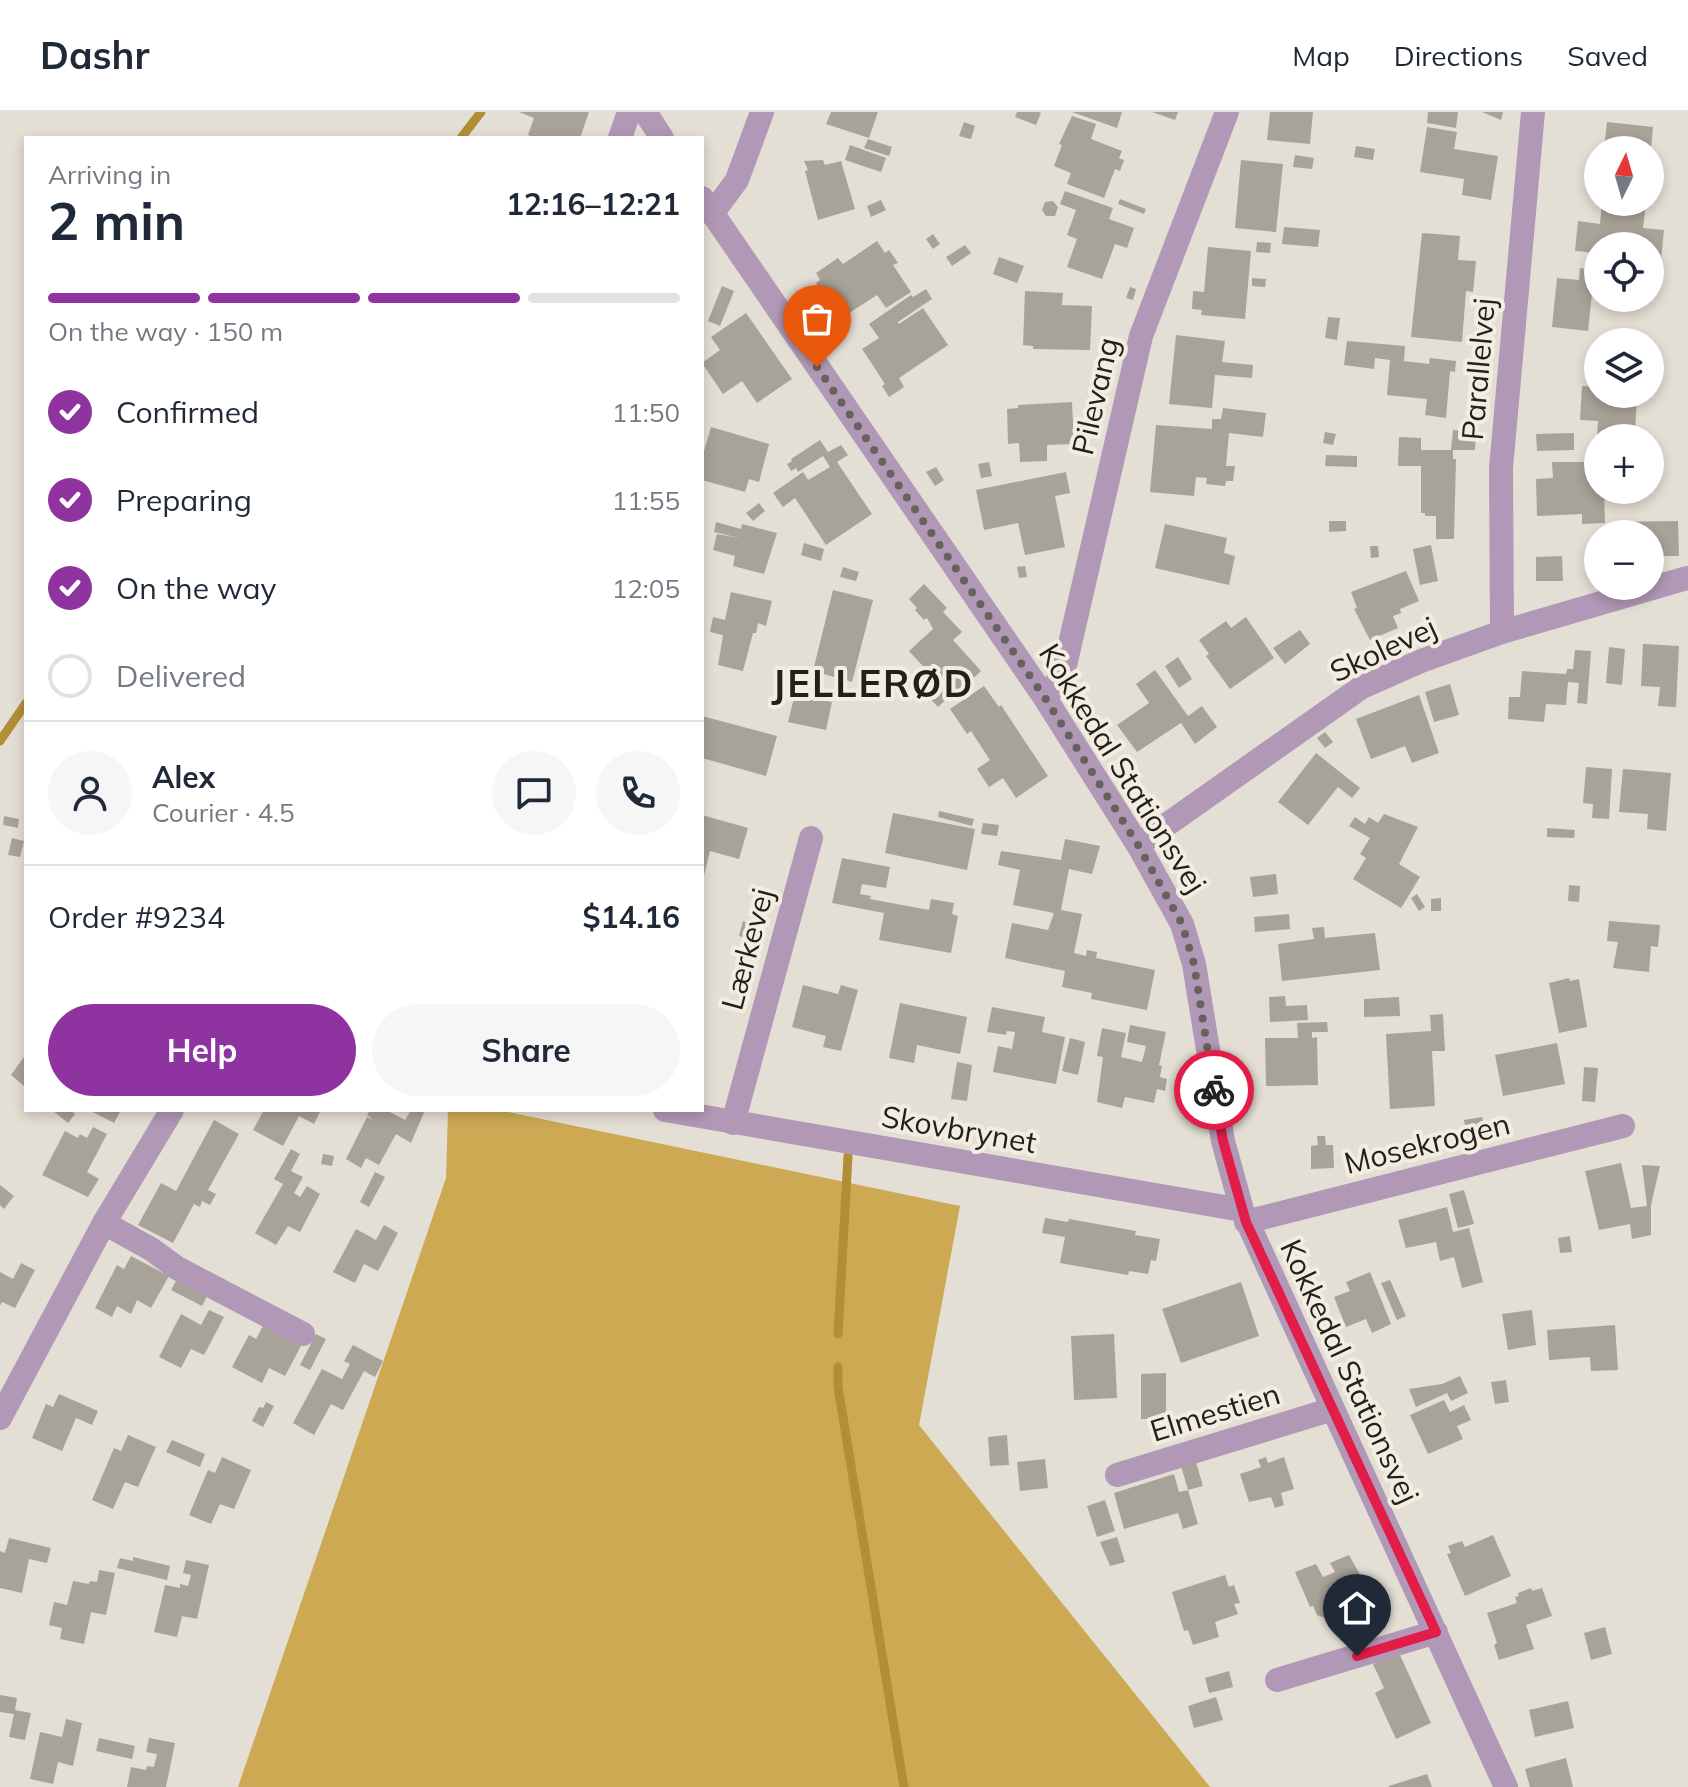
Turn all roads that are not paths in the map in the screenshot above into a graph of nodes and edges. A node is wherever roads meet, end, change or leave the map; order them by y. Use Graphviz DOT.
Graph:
graph roads {
  1 [pos="629,112"];
  2 [pos="645,112"];
  3 [pos="762,112"];
  4 [pos="1227,112"];
  5 [pos="1533,112"];
  6 [pos="621,136"];
  7 [pos="661,136"];
  8 [pos="707,206"];
  9 [pos="1687,578"];
  10 [pos="1502,632"];
  11 [pos="1045,698"];
  12 [pos="811,838"];
  13 [pos="1138,845"];
  14 [pos="171,1112"];
  15 [pos="675,1112"];
  16 [pos="733,1123"];
  17 [pos="1623,1126"];
  18 [pos="1244,1216"];
  19 [pos="104,1223"];
  20 [pos="303,1334"];
  21 [pos="1333,1409"];
  22 [pos="0,1418"];
  23 [pos="1117,1475"];
  24 [pos="1436,1632"];
  25 [pos="1277,1680"];
  26 [pos="1506,1787"];
  1 -- 6 [label="street"];
  2 -- 7 [label="street"];
  3 -- 8 [label="street"];
  4 -- 11 [label="street, Pilevang"];
  5 -- 10 [label="street, Parallelvej"];
  8 -- 11 [label="street, Kokkedal Stationsvej"];
  9 -- 10 [label="street, Skolevej"];
  10 -- 13 [label="street, Skolevej"];
  11 -- 13 [label="street, Kokkedal Stationsvej"];
  12 -- 16 [label="street, Lærkevej"];
  13 -- 18 [label="street, Kokkedal Stationsvej"];
  14 -- 19 [label="street"];
  15 -- 16 [label="street, Skovbrynet"];
  16 -- 18 [label="street, Skovbrynet"];
  17 -- 18 [label="street, Mosekrogen"];
  18 -- 21 [label="street, Kokkedal Stationsvej"];
  19 -- 20 [label="street"];
  19 -- 22 [label="street"];
  21 -- 23 [label="street, Elmestien"];
  21 -- 24 [label="street, Kokkedal Stationsvej"];
  24 -- 25 [label="street"];
  24 -- 26 [label="street, Kokkedal Stationsvej"];
}
